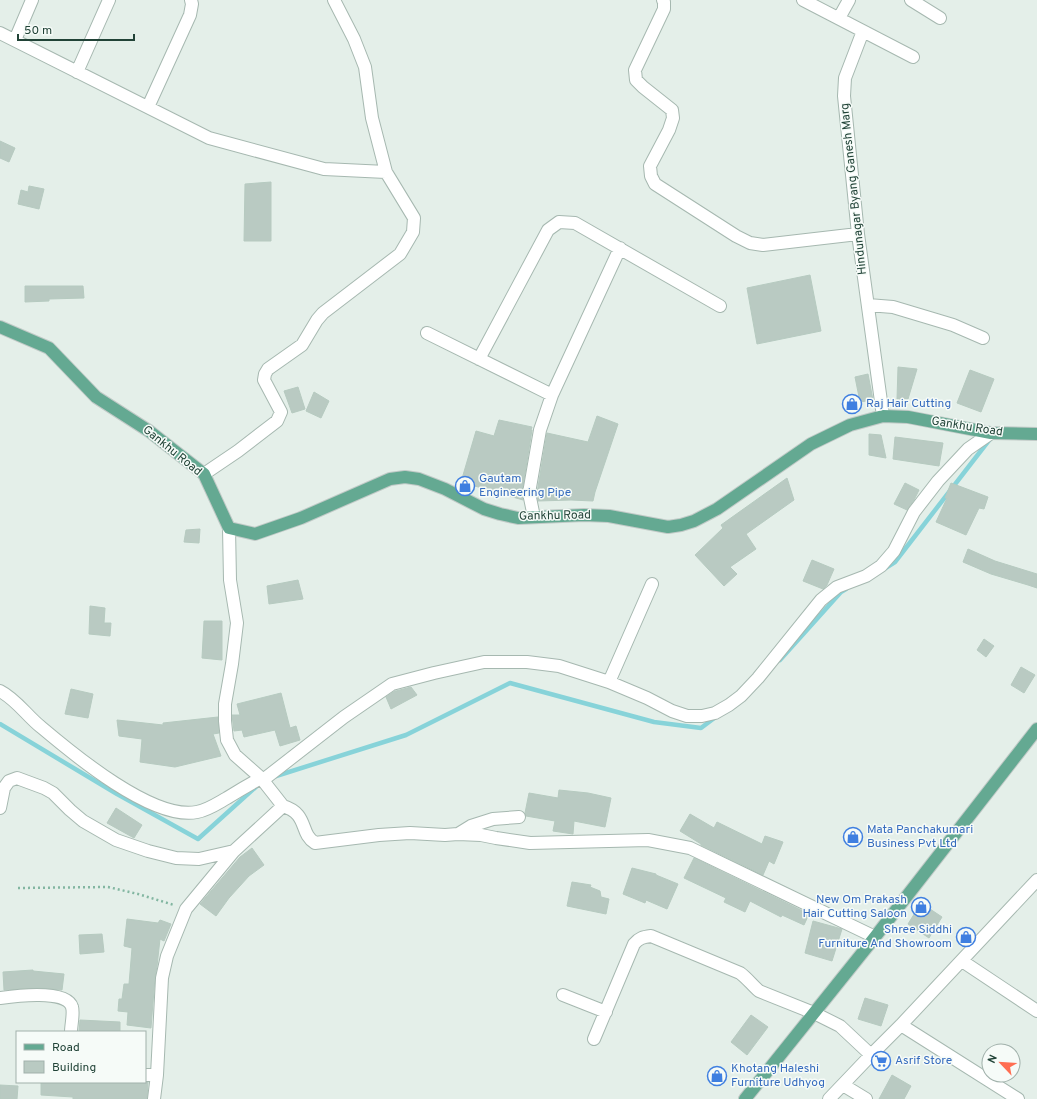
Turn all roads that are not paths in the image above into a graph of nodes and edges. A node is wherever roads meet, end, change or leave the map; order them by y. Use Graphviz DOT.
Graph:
graph roads {
  1 [pos="32,0"];
  2 [pos="109,0"];
  3 [pos="190,0"];
  4 [pos="334,0"];
  5 [pos="662,0"];
  6 [pos="803,0"];
  7 [pos="849,0"];
  8 [pos="912,0"];
  9 [pos="839,18"];
  10 [pos="940,18"];
  11 [pos="863,31"];
  12 [pos="0,33"];
  13 [pos="15,40"];
  14 [pos="913,57"];
  15 [pos="77,72"];
  16 [pos="148,107"];
  17 [pos="386,172"];
  18 [pos="858,234"];
  19 [pos="620,248"];
  20 [pos="868,304"];
  21 [pos="720,306"];
  22 [pos="0,327"];
  23 [pos="427,333"];
  24 [pos="983,338"];
  25 [pos="479,359"];
  26 [pos="552,395"];
  27 [pos="882,416"];
  28 [pos="991,433"];
  29 [pos="1037,434"];
  30 [pos="204,474"];
  31 [pos="534,517"];
  32 [pos="229,528"];
  33 [pos="652,584"];
  34 [pos="609,682"];
  35 [pos="0,691"];
  36 [pos="1037,729"];
  37 [pos="262,779"];
  38 [pos="283,806"];
  39 [pos="0,808"];
  40 [pos="519,817"];
  41 [pos="458,834"];
  42 [pos="234,852"];
  43 [pos="1037,880"];
  44 [pos="875,937"];
  45 [pos="962,961"];
  46 [pos="563,995"];
  47 [pos="0,998"];
  48 [pos="1037,1010"];
  49 [pos="606,1012"];
  50 [pos="814,1013"];
  51 [pos="901,1025"];
  52 [pos="71,1031"];
  53 [pos="594,1039"];
  54 [pos="871,1055"];
  55 [pos="151,1075"];
  56 [pos="843,1085"];
  57 [pos="154,1099"];
  58 [pos="745,1099"];
  59 [pos="829,1099"];
  60 [pos="866,1099"];
  61 [pos="1018,1099"];
  1 -- 13 [label="street"];
  2 -- 15 [label="street"];
  3 -- 16 [label="street"];
  4 -- 17 [label="street"];
  5 -- 18 [label="street"];
  6 -- 9 [label="street"];
  7 -- 9 [label="street"];
  8 -- 10 [label="street"];
  9 -- 11 [label="street"];
  11 -- 14 [label="street"];
  11 -- 18 [label="street, Hindunagar Byang Ganesh Marg"];
  12 -- 13 [label="street"];
  13 -- 15 [label="street"];
  15 -- 16 [label="street"];
  16 -- 17 [label="street"];
  17 -- 30 [label="street"];
  18 -- 20 [label="street, Hindunagar Byang Ganesh Marg"];
  19 -- 21 [label="street"];
  19 -- 25 [label="street"];
  19 -- 26 [label="street"];
  20 -- 24 [label="street"];
  20 -- 27 [label="street, Hindunagar Byang Ganesh Marg"];
  22 -- 30 [label="main road, Gankhu Road"];
  23 -- 25 [label="street"];
  25 -- 26 [label="street"];
  26 -- 31 [label="street"];
  27 -- 28 [label="main road, Gankhu Road"];
  27 -- 31 [label="main road, Gankhu Road"];
  28 -- 29 [label="main road, Gankhu Road"];
  28 -- 34 [label="street"];
  30 -- 32 [label="main road, Gankhu Road"];
  31 -- 32 [label="main road, Gankhu Road"];
  32 -- 37 [label="street"];
  33 -- 34 [label="street"];
  34 -- 37 [label="street"];
  35 -- 37 [label="street"];
  36 -- 44 [label="main road"];
  37 -- 38 [label="street"];
  38 -- 41 [label="street"];
  38 -- 42 [label="street"];
  39 -- 42 [label="street"];
  40 -- 41 [label="street"];
  41 -- 44 [label="street"];
  42 -- 55 [label="street"];
  43 -- 45 [label="street"];
  44 -- 50 [label="main road"];
  45 -- 48 [label="street"];
  45 -- 51 [label="street"];
  46 -- 49 [label="street"];
  47 -- 52 [label="street"];
  49 -- 50 [label="street"];
  49 -- 53 [label="street"];
  50 -- 54 [label="street"];
  50 -- 58 [label="main road"];
  51 -- 54 [label="street"];
  51 -- 61 [label="street"];
  54 -- 56 [label="street"];
  55 -- 57 [label="street"];
  56 -- 59 [label="street"];
  56 -- 60 [label="street"];
}
